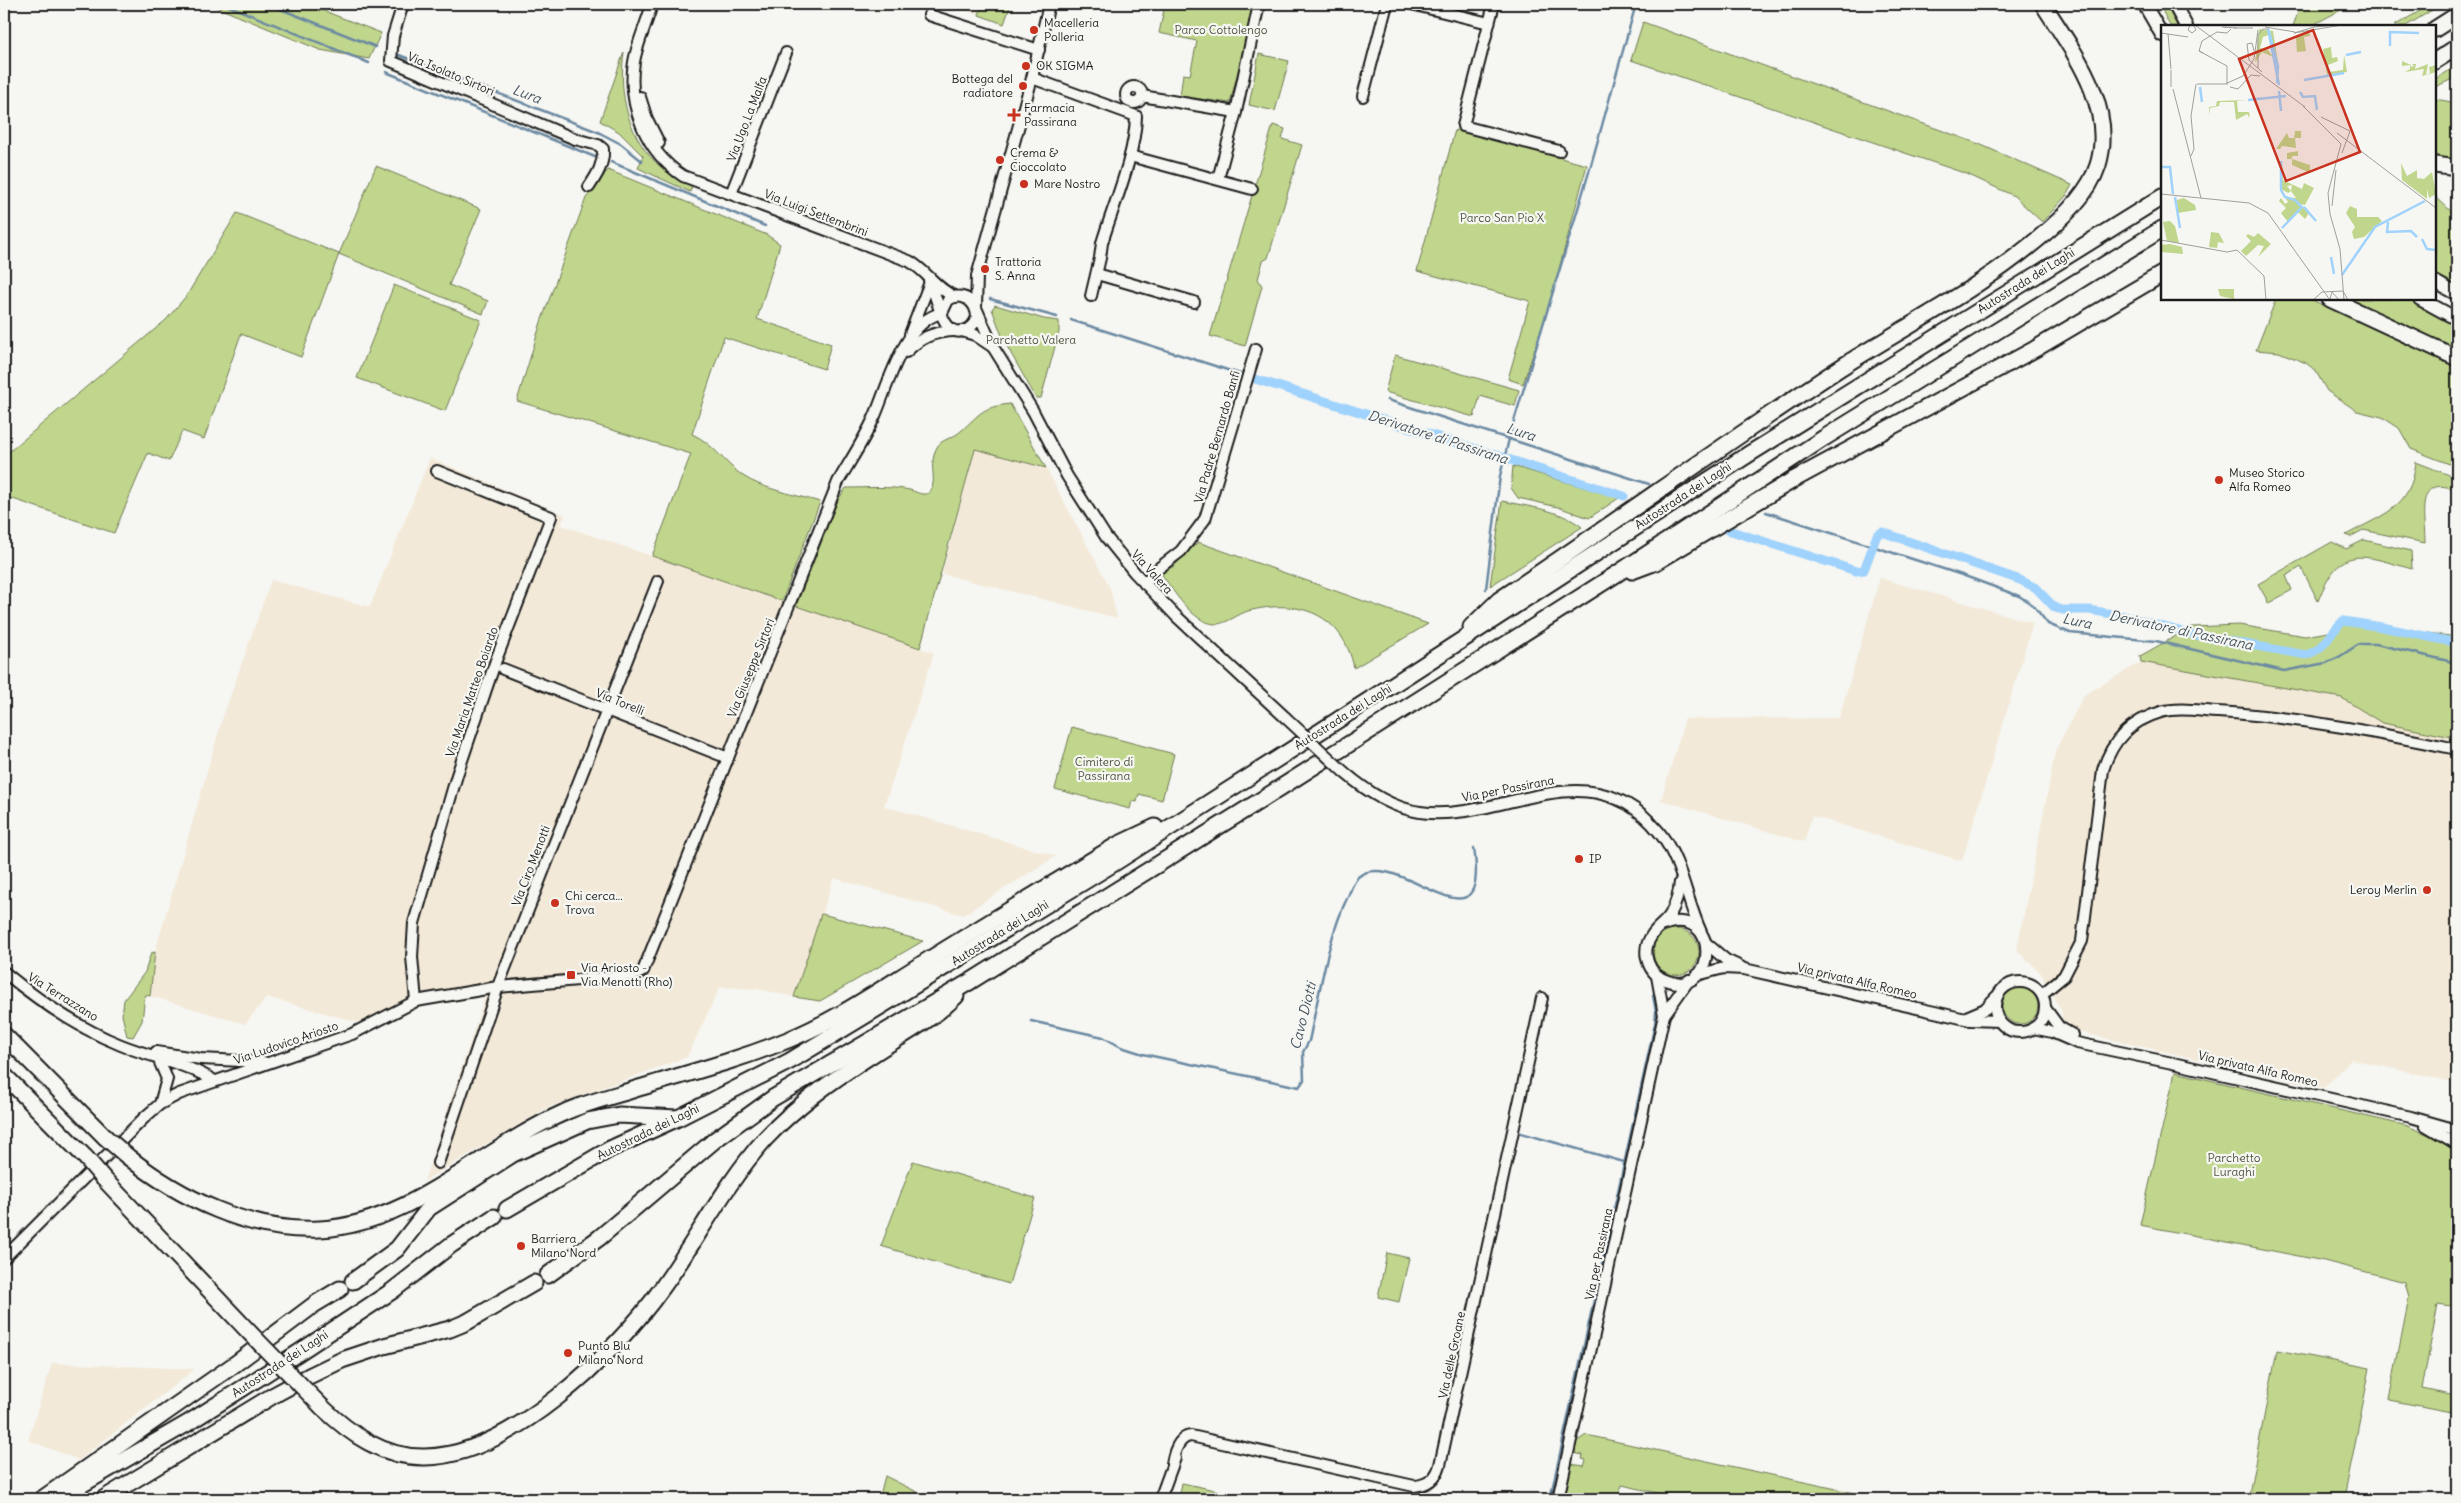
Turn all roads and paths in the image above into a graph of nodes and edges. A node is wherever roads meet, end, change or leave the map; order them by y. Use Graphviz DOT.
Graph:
graph roads {
  1 [pos="404,4"];
  2 [pos="652,4"];
  3 [pos="1049,4"];
  4 [pos="1259,4"];
  5 [pos="1387,4"];
  6 [pos="1410,4"];
  7 [pos="1494,4"];
  8 [pos="2043,4"];
  9 [pos="2144,4"];
  10 [pos="2154,4"];
  11 [pos="2174,4"];
  12 [pos="2179,4"];
  13 [pos="929,14"];
  14 [pos="2457,15"];
  15 [pos="1489,23"];
  16 [pos="2164,25"];
  17 [pos="2186,25"];
  18 [pos="2187,25"];
  19 [pos="2436,28"];
  20 [pos="2161,33"];
  21 [pos="2457,47"];
  22 [pos="1039,50"];
  23 [pos="786,53"];
  24 [pos="2436,60"];
  25 [pos="1032,78"];
  26 [pos="1363,96"];
  27 [pos="1133,100"];
  28 [pos="1116,108"];
  29 [pos="1236,112"];
  30 [pos="1136,116"];
  31 [pos="1559,151"];
  32 [pos="1130,156"];
  33 [pos="2436,165"];
  34 [pos="2457,168"];
  35 [pos="1218,179"];
  36 [pos="589,187"];
  37 [pos="1252,189"];
  38 [pos="731,194"];
  39 [pos="2161,197"];
  40 [pos="2161,230"];
  41 [pos="1097,274"];
  42 [pos="2161,275"];
  43 [pos="977,276"];
  44 [pos="928,278"];
  45 [pos="2161,280"];
  46 [pos="2436,283"];
  47 [pos="2457,294"];
  48 [pos="957,296"];
  49 [pos="1091,296"];
  50 [pos="2332,300"];
  51 [pos="2422,300"];
  52 [pos="1194,302"];
  53 [pos="2112,305"];
  54 [pos="976,309"];
  55 [pos="942,313"];
  56 [pos="2457,319"];
  57 [pos="958,331"];
  58 [pos="906,344"];
  59 [pos="993,347"];
  60 [pos="1256,349"];
  61 [pos="2457,358"];
  62 [pos="894,369"];
  63 [pos="436,470"];
  64 [pos="1155,570"];
  65 [pos="1135,573"];
  66 [pos="1615,575"];
  67 [pos="658,581"];
  68 [pos="1146,584"];
  69 [pos="1446,651"];
  70 [pos="503,669"];
  71 [pos="606,709"];
  72 [pos="2457,749"];
  73 [pos="728,758"];
  74 [pos="1346,773"];
  75 [pos="1196,808"];
  76 [pos="1680,873"];
  77 [pos="1663,925"];
  78 [pos="1700,932"];
  79 [pos="1706,943"];
  80 [pos="1744,969"];
  81 [pos="4,972"];
  82 [pos="635,975"];
  83 [pos="1657,976"];
  84 [pos="1693,978"];
  85 [pos="971,981"];
  86 [pos="498,987"];
  87 [pos="2042,994"];
  88 [pos="1997,997"];
  89 [pos="1542,998"];
  90 [pos="416,1001"];
  91 [pos="2045,1008"];
  92 [pos="1664,1014"];
  93 [pos="1964,1018"];
  94 [pos="1999,1021"];
  95 [pos="2033,1028"];
  96 [pos="4,1035"];
  97 [pos="2098,1047"];
  98 [pos="140,1050"];
  99 [pos="158,1058"];
  100 [pos="201,1059"];
  101 [pos="272,1062"];
  102 [pos="4,1075"];
  103 [pos="213,1080"];
  104 [pos="160,1104"];
  105 [pos="2411,1117"];
  106 [pos="678,1118"];
  107 [pos="2457,1130"];
  108 [pos="2457,1144"];
  109 [pos="438,1163"];
  110 [pos="507,1209"];
  111 [pos="494,1217"];
  112 [pos="4,1258"];
  113 [pos="548,1275"];
  114 [pos="353,1281"];
  115 [pos="534,1283"];
  116 [pos="340,1289"];
  117 [pos="42,1499"];
  118 [pos="57,1499"];
  119 [pos="103,1499"];
  120 [pos="1160,1499"];
  121 [pos="1558,1499"];
  1 -- 36 [label="street, Via Isolato Sirtori"];
  2 -- 38 [label="street, Via Luigi Settembrini"];
  3 -- 22 [label="street"];
  4 -- 29 [label="street"];
  5 -- 26 [label="street"];
  6 -- 15 [label="street"];
  7 -- 15 [label="street"];
  8 -- 69 [label="highway"];
  9 -- 20 [label="main road"];
  10 -- 16 [label="main road"];
  11 -- 17 [label="main road"];
  12 -- 18 [label="main road"];
  13 -- 22 [label="street"];
  14 -- 19 [label="highway"];
  15 -- 31 [label="street"];
  21 -- 24 [label="highway"];
  22 -- 25 [label="street"];
  23 -- 38 [label="street, Via Ugo La Malfa"];
  25 -- 28 [label="street"];
  25 -- 43 [label="street"];
  27 -- 28 [label="street"];
  27 -- 29 [label="street"];
  27 -- 30 [label="street"];
  28 -- 30 [label="street"];
  29 -- 35 [label="street"];
  30 -- 32 [label="street"];
  32 -- 35 [label="street"];
  32 -- 41 [label="street"];
  33 -- 34 [label="highway"];
  35 -- 37 [label="street"];
  38 -- 44 [label="street, Via Luigi Settembrini"];
  39 -- 69 [label="highway, Autostrada dei Laghi"];
  40 -- 66 [label="highway, Autostrada dei Laghi"];
  41 -- 49 [label="street"];
  41 -- 52 [label="street"];
  42 -- 53 [label="highway"];
  43 -- 48 [label="street"];
  43 -- 54 [label="street"];
  44 -- 48 [label="street, Via Luigi Settembrini"];
  44 -- 55 [label="street"];
  44 -- 58 [label="street"];
  45 -- 53 [label="highway"];
  46 -- 47 [label="main road"];
  48 -- 54 [label="street"];
  48 -- 55 [label="street"];
  50 -- 61 [label="highway"];
  51 -- 56 [label="main road"];
  53 -- 66 [label="highway"];
  54 -- 57 [label="street"];
  54 -- 59 [label="street, Via Valera"];
  55 -- 57 [label="street"];
  55 -- 58 [label="street, Via Giuseppe Sirtori"];
  57 -- 59 [label="street, Via Valera"];
  57 -- 62 [label="street, Via Giuseppe Sirtori"];
  58 -- 62 [label="street, Via Giuseppe Sirtori"];
  59 -- 65 [label="street, Via Valera"];
  60 -- 64 [label="street, Via Padre Bernardo Banfi"];
  62 -- 73 [label="street, Via Giuseppe Sirtori"];
  63 -- 90 [label="street, Via Maria Matteo Boiardo"];
  64 -- 65 [label="street, Via Padre Bernardo Banfi"];
  64 -- 68 [label="street, Via Padre Bernardo Banfi"];
  65 -- 68 [label="street, Via Valera"];
  66 -- 85 [label="highway, Autostrada dei Laghi"];
  67 -- 71 [label="street, Via Ciro Menotti"];
  68 -- 74 [label="street, Via Valera, bridge"];
  69 -- 75 [label="highway, Autostrada dei Laghi"];
  70 -- 71 [label="street, Via Torelli"];
  71 -- 73 [label="street, Via Torelli"];
  71 -- 86 [label="street, Via Ciro Menotti"];
  72 -- 87 [label="street"];
  73 -- 82 [label="street, Via Giuseppe Sirtori"];
  74 -- 76 [label="street, Via per Passirana"];
  75 -- 96 [label="highway, bridge"];
  75 -- 106 [label="highway, Autostrada dei Laghi"];
  76 -- 77 [label="street, Via per Passirana"];
  76 -- 78 [label="street, Via per Passirana"];
  77 -- 78 [label="street"];
  77 -- 83 [label="street"];
  78 -- 79 [label="street"];
  79 -- 80 [label="street, Via privata Alfa Romeo"];
  79 -- 84 [label="street"];
  80 -- 84 [label="street, Via privata Alfa Romeo"];
  80 -- 93 [label="street, Via privata Alfa Romeo"];
  81 -- 98 [label="street, Via Terrazzano"];
  82 -- 86 [label="street, Via Ludovico Ariosto"];
  83 -- 84 [label="street"];
  83 -- 92 [label="street, Via per Passirana"];
  84 -- 92 [label="street, Via per Passirana"];
  85 -- 102 [label="highway, bridge"];
  85 -- 113 [label="highway, Autostrada dei Laghi"];
  86 -- 90 [label="street, Via Ludovico Ariosto"];
  86 -- 109 [label="street, Via Ciro Menotti"];
  87 -- 88 [label="street"];
  87 -- 91 [label="street"];
  88 -- 93 [label="street"];
  88 -- 94 [label="street"];
  89 -- 120 [label="street, Via delle Groane"];
  90 -- 101 [label="street, Via Ludovico Ariosto"];
  91 -- 95 [label="street"];
  91 -- 97 [label="street, Via privata Alfa Romeo"];
  92 -- 121 [label="street, Via per Passirana"];
  93 -- 94 [label="street, Via privata Alfa Romeo"];
  94 -- 95 [label="street"];
  95 -- 97 [label="street, Via privata Alfa Romeo"];
  97 -- 105 [label="street, Via privata Alfa Romeo"];
  98 -- 99 [label="street, Via Terrazzano"];
  98 -- 100 [label="street, Via Terrazzano"];
  99 -- 103 [label="street, Via Terrazzano"];
  99 -- 104 [label="street"];
  100 -- 101 [label="street, Via Terrazzano"];
  100 -- 103 [label="street"];
  101 -- 103 [label="street, Via Ludovico Ariosto"];
  103 -- 104 [label="street, Via Ludovico Ariosto"];
  104 -- 112 [label="street, Via Ludovico Ariosto"];
  105 -- 107 [label="street, Via privata Alfa Romeo"];
  105 -- 108 [label="street, Via privata Alfa Romeo"];
  106 -- 110 [label="highway, Autostrada dei Laghi"];
  106 -- 114 [label="highway"];
  111 -- 118 [label="highway, Autostrada dei Laghi"];
  115 -- 119 [label="highway, Autostrada dei Laghi"];
  116 -- 117 [label="highway"];
}
